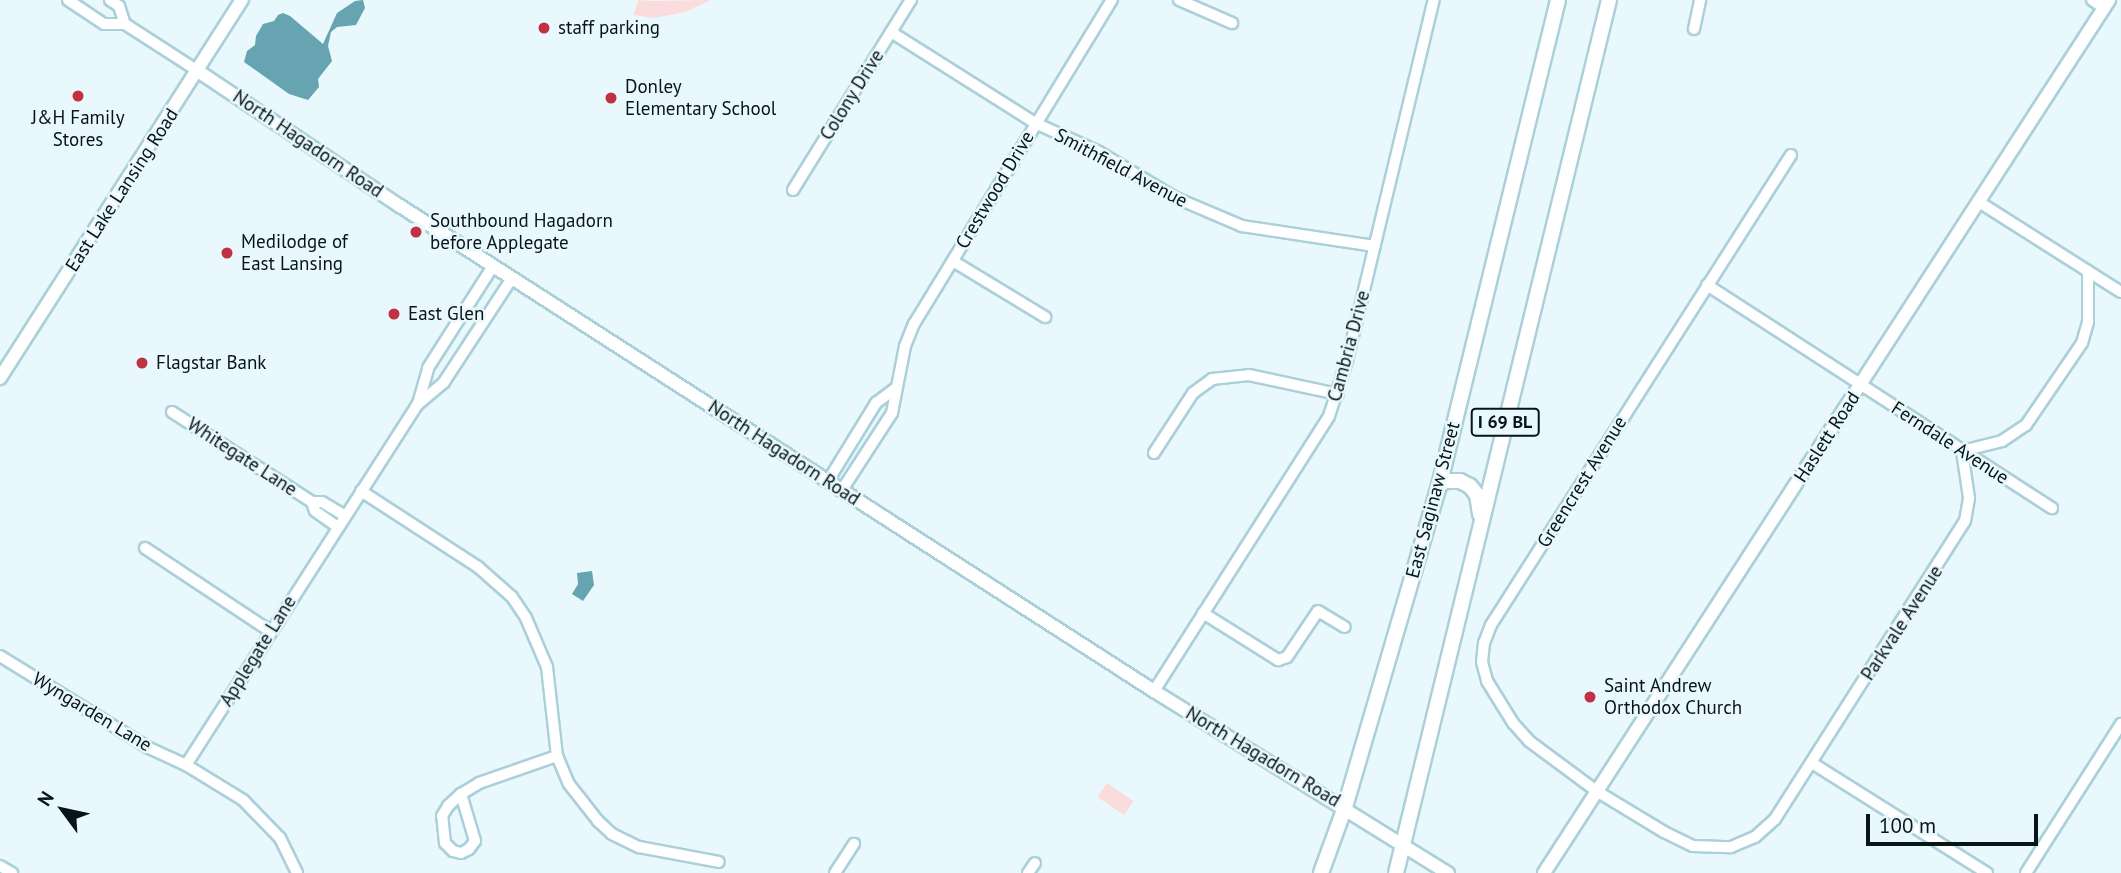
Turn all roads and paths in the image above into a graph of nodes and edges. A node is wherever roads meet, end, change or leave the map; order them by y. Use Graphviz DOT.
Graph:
graph roads {
  1 [pos="68,0"];
  2 [pos="110,0"];
  3 [pos="243,0"];
  4 [pos="911,0"];
  5 [pos="1112,0"];
  6 [pos="1179,0"];
  7 [pos="1434,0"];
  8 [pos="1558,0"];
  9 [pos="1609,0"];
  10 [pos="1700,0"];
  11 [pos="2092,0"];
  12 [pos="2106,4"];
  13 [pos="1232,23"];
  14 [pos="125,24"];
  15 [pos="1694,29"];
  16 [pos="891,32"];
  17 [pos="198,71"];
  18 [pos="1035,123"];
  19 [pos="1791,155"];
  20 [pos="793,190"];
  21 [pos="1979,202"];
  22 [pos="1374,246"];
  23 [pos="953,261"];
  24 [pos="493,266"];
  25 [pos="2088,271"];
  26 [pos="512,278"];
  27 [pos="1707,285"];
  28 [pos="2121,292"];
  29 [pos="1045,317"];
  30 [pos="0,378"];
  31 [pos="1860,384"];
  32 [pos="896,388"];
  33 [pos="1338,394"];
  34 [pos="417,405"];
  35 [pos="172,412"];
  36 [pos="1962,451"];
  37 [pos="1154,453"];
  38 [pos="828,481"];
  39 [pos="1439,486"];
  40 [pos="361,491"];
  41 [pos="842,491"];
  42 [pos="312,502"];
  43 [pos="2052,508"];
  44 [pos="345,516"];
  45 [pos="1481,519"];
  46 [pos="338,527"];
  47 [pos="145,548"];
  48 [pos="1203,613"];
  49 [pos="1345,627"];
  50 [pos="270,631"];
  51 [pos="0,656"];
  52 [pos="1154,691"];
  53 [pos="2121,724"];
  54 [pos="557,756"];
  55 [pos="1812,763"];
  56 [pos="186,765"];
  57 [pos="1598,792"];
  58 [pos="461,794"];
  59 [pos="1345,807"];
  60 [pos="854,844"];
  61 [pos="1403,845"];
  62 [pos="719,862"];
  63 [pos="1035,863"];
  64 [pos="0,866"];
  65 [pos="12,873"];
  66 [pos="297,873"];
  67 [pos="835,873"];
  68 [pos="1028,873"];
  69 [pos="1321,873"];
  70 [pos="1396,873"];
  71 [pos="1448,873"];
  72 [pos="1544,873"];
  73 [pos="1987,873"];
  74 [pos="2026,873"];
  1 -- 14 [label="street, North Hagadorn Road"];
  2 -- 14 [label="street, North Hagadorn Road"];
  3 -- 17 [label="street, East Lake Lansing Road"];
  4 -- 16 [label="street, Colony Drive"];
  5 -- 18 [label="street, Crestwood Drive"];
  6 -- 13 [label="street"];
  7 -- 22 [label="street, Cambria Drive"];
  8 -- 39 [label="main road, East Saginaw Street / I 69 BL"];
  9 -- 45 [label="main road, I 69 BL"];
  10 -- 15 [label="street"];
  11 -- 12 [label="street"];
  12 -- 21 [label="street, Haslett Road"];
  14 -- 17 [label="street, North Hagadorn Road"];
  16 -- 18 [label="street, Smithfield Avenue"];
  16 -- 20 [label="street, Colony Drive"];
  17 -- 24 [label="street, North Hagadorn Road"];
  17 -- 30 [label="street, East Lake Lansing Road"];
  18 -- 22 [label="street, Smithfield Avenue"];
  18 -- 23 [label="street, Crestwood Drive"];
  19 -- 27 [label="street, Greencrest Avenue"];
  21 -- 25 [label="street"];
  21 -- 31 [label="street, Haslett Road"];
  22 -- 33 [label="street, Cambria Drive"];
  23 -- 29 [label="street"];
  23 -- 32 [label="street, Crestwood Drive"];
  24 -- 26 [label="street, North Hagadorn Road"];
  24 -- 34 [label="street, Applegate Lane"];
  25 -- 28 [label="street"];
  25 -- 36 [label="street"];
  26 -- 34 [label="street, Applegate Lane"];
  26 -- 38 [label="street, North Hagadorn Road"];
  27 -- 31 [label="street, Ferndale Avenue"];
  27 -- 57 [label="street, Greencrest Avenue"];
  31 -- 36 [label="street, Ferndale Avenue"];
  31 -- 57 [label="street, Haslett Road"];
  32 -- 38 [label="street"];
  32 -- 41 [label="street, Crestwood Drive"];
  33 -- 37 [label="street"];
  33 -- 48 [label="street, Cambria Drive"];
  34 -- 40 [label="street, Applegate Lane"];
  35 -- 42 [label="street, Whitegate Lane"];
  36 -- 43 [label="street, Ferndale Avenue"];
  36 -- 55 [label="street, Parkvale Avenue"];
  38 -- 41 [label="street, North Hagadorn Road"];
  39 -- 45 [label="main road"];
  39 -- 59 [label="main road, East Saginaw Street / I 69 BL"];
  40 -- 44 [label="street, Applegate Lane"];
  40 -- 54 [label="street"];
  41 -- 52 [label="street, North Hagadorn Road"];
  42 -- 44 [label="street, Whitegate Lane"];
  42 -- 46 [label="street, Whitegate Lane"];
  44 -- 46 [label="street, Applegate Lane"];
  45 -- 61 [label="main road, I 69 BL"];
  46 -- 50 [label="street, Applegate Lane"];
  47 -- 50 [label="street"];
  48 -- 49 [label="street"];
  48 -- 52 [label="street, Cambria Drive"];
  50 -- 56 [label="street, Applegate Lane"];
  51 -- 56 [label="street, Wyngarden Lane"];
  52 -- 59 [label="street, North Hagadorn Road"];
  53 -- 74 [label="street"];
  54 -- 58 [label="street"];
  54 -- 62 [label="street"];
  55 -- 57 [label="street, Parkvale Avenue"];
  55 -- 73 [label="street"];
  56 -- 66 [label="street"];
  57 -- 72 [label="street, Haslett Road"];
  58 -- 58 [label="street"];
  59 -- 61 [label="street, North Hagadorn Road"];
  59 -- 69 [label="main road, East Saginaw Street / I 69 BL"];
  60 -- 67 [label="street"];
  61 -- 70 [label="main road, I 69 BL"];
  61 -- 71 [label="street, North Hagadorn Road"];
  63 -- 68 [label="street"];
  64 -- 65 [label="street"];
}
